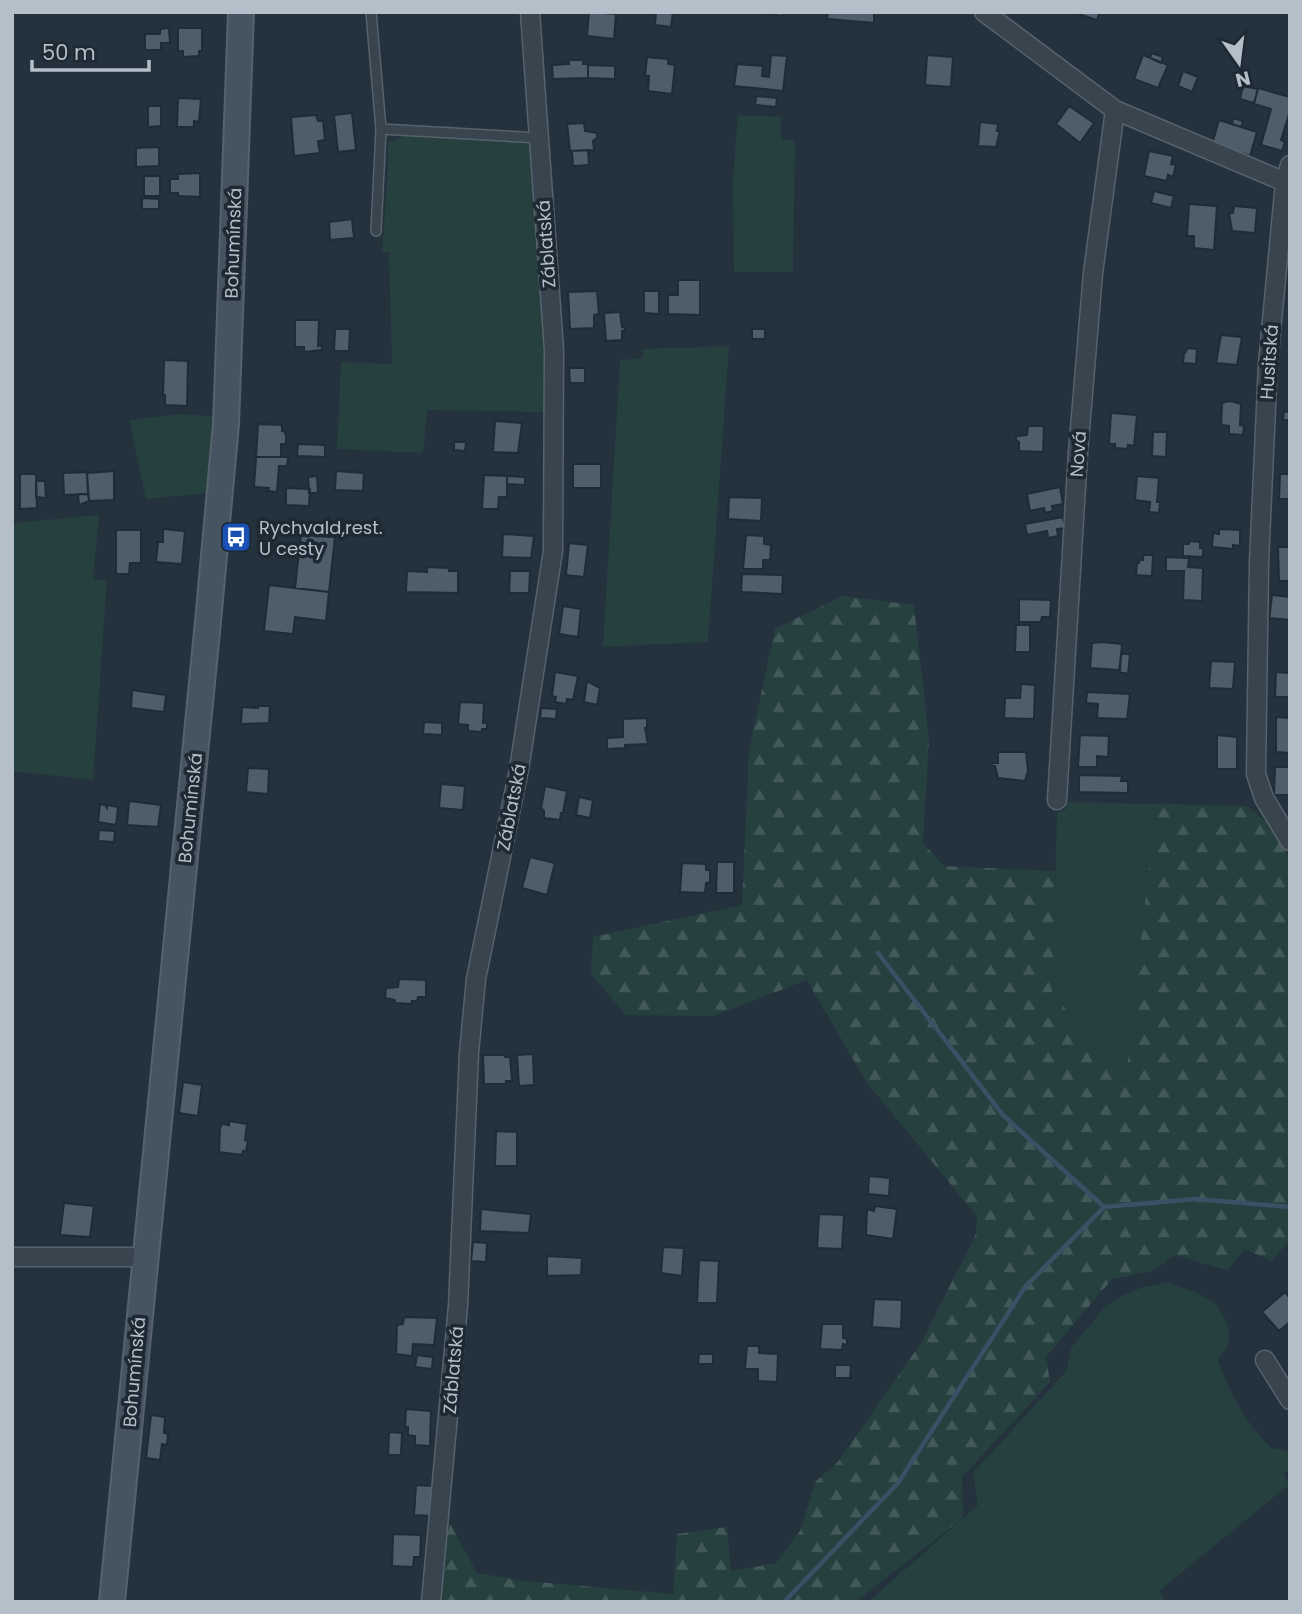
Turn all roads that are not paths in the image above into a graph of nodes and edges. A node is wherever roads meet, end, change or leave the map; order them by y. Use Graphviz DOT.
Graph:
graph roads {
  1 [pos="241,12"];
  2 [pos="371,12"];
  3 [pos="530,12"];
  4 [pos="984,12"];
  5 [pos="1115,110"];
  6 [pos="381,129"];
  7 [pos="539,138"];
  8 [pos="1288,173"];
  9 [pos="376,231"];
  10 [pos="1057,800"];
  11 [pos="1290,841"];
  12 [pos="12,1257"];
  13 [pos="145,1257"];
  14 [pos="1265,1360"];
  15 [pos="1290,1400"];
  16 [pos="112,1602"];
  17 [pos="431,1602"];
  1 -- 13 [label="main road, Bohumínská"];
  2 -- 6 [label="lane"];
  3 -- 7 [label="street, Záblatská"];
  4 -- 5 [label="street, Husitská"];
  5 -- 8 [label="street, Husitská"];
  5 -- 10 [label="street, Nová"];
  6 -- 7 [label="lane"];
  6 -- 9 [label="lane"];
  7 -- 17 [label="street, Záblatská"];
  8 -- 11 [label="street, Husitská"];
  12 -- 13 [label="street"];
  13 -- 16 [label="main road, Bohumínská"];
  14 -- 15 [label="street"];
}
